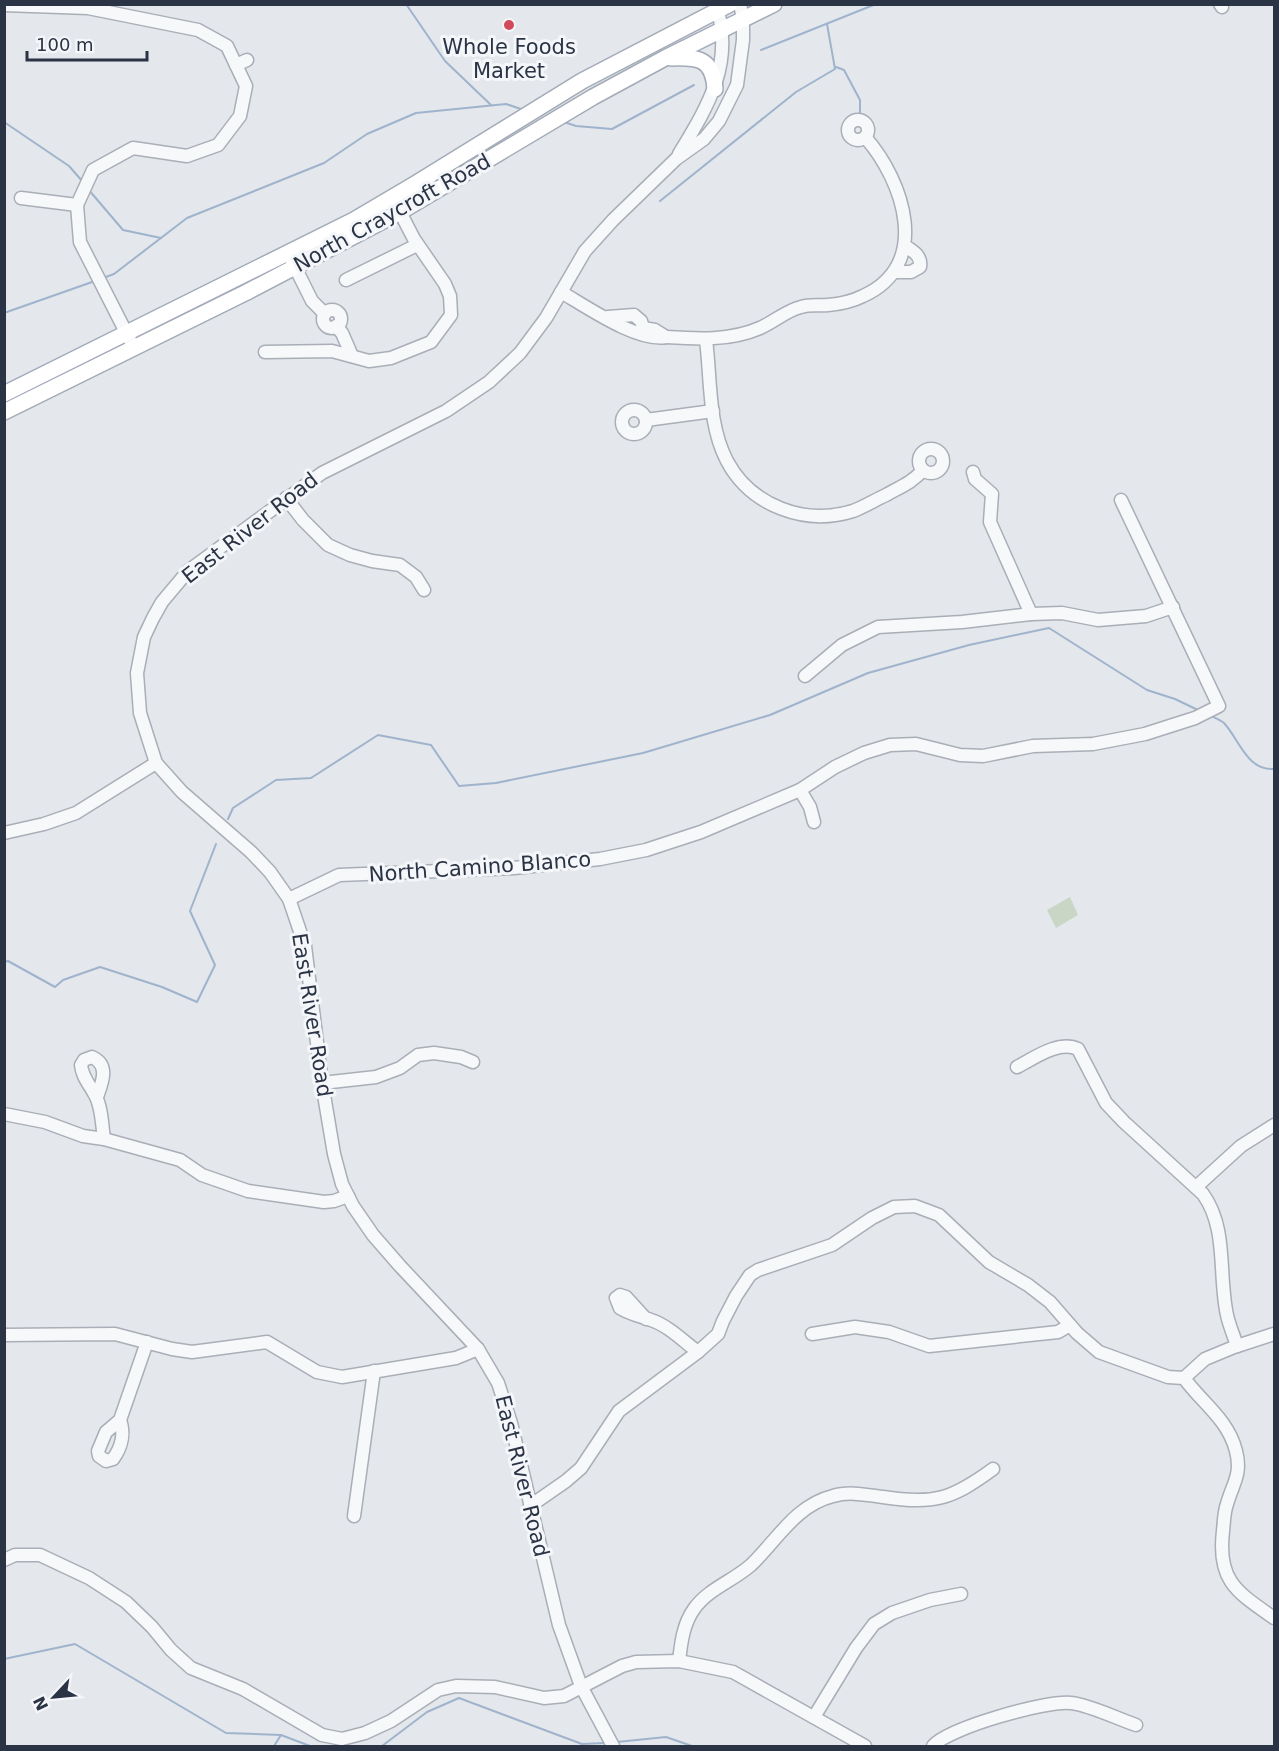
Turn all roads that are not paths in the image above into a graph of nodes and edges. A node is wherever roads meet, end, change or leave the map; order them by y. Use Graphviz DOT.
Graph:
graph roads {
  1 [pos="774,4"];
  2 [pos="4,5"];
  3 [pos="721,7"];
  4 [pos="742,12"];
  5 [pos="721,30"];
  6 [pos="665,58"];
  7 [pos="715,89"];
  8 [pos="558,108"];
  9 [pos="491,137"];
  10 [pos="865,137"];
  11 [pos="676,159"];
  12 [pos="450,182"];
  13 [pos="21,198"];
  14 [pos="76,205"];
  15 [pos="400,212"];
  16 [pos="417,245"];
  17 [pos="905,246"];
  18 [pos="292,260"];
  19 [pos="894,272"];
  20 [pos="346,280"];
  21 [pos="561,292"];
  22 [pos="606,317"];
  23 [pos="641,331"];
  24 [pos="127,333"];
  25 [pos="706,340"];
  26 [pos="134,348"];
  27 [pos="265,352"];
  28 [pos="352,356"];
  29 [pos="4,394"];
  30 [pos="713,411"];
  31 [pos="4,412"];
  32 [pos="646,420"];
  33 [pos="923,470"];
  34 [pos="973,472"];
  35 [pos="286,498"];
  36 [pos="1121,500"];
  37 [pos="424,590"];
  38 [pos="1173,607"];
  39 [pos="1031,614"];
  40 [pos="805,676"];
  41 [pos="156,763"];
  42 [pos="800,790"];
  43 [pos="814,822"];
  44 [pos="4,833"];
  45 [pos="289,899"];
  46 [pos="473,1062"];
  47 [pos="1017,1067"];
  48 [pos="322,1083"];
  49 [pos="96,1097"];
  50 [pos="4,1114"];
  51 [pos="1275,1125"];
  52 [pos="104,1139"];
  53 [pos="1196,1187"];
  54 [pos="348,1197"];
  55 [pos="646,1319"];
  56 [pos="1070,1325"];
  57 [pos="812,1334"];
  58 [pos="1275,1334"];
  59 [pos="4,1335"];
  60 [pos="147,1342"];
  61 [pos="1237,1346"];
  62 [pos="478,1349"];
  63 [pos="698,1352"];
  64 [pos="374,1371"];
  65 [pos="1184,1378"];
  66 [pos="120,1420"];
  67 [pos="993,1470"];
  68 [pos="530,1506"];
  69 [pos="354,1516"];
  70 [pos="4,1560"];
  71 [pos="961,1594"];
  72 [pos="1275,1618"];
  73 [pos="679,1661"];
  74 [pos="581,1686"];
  75 [pos="814,1717"];
  76 [pos="1136,1725"];
  77 [pos="613,1746"];
  78 [pos="865,1746"];
  79 [pos="933,1746"];
  1 -- 4 [label="main road, North Craycroft Road"];
  2 -- 14 [label="street"];
  3 -- 5 [label="street, East River Road"];
  3 -- 8 [label="main road"];
  4 -- 5 [label="main road, North Craycroft Road"];
  4 -- 11 [label="street, East River Road"];
  5 -- 6 [label="main road, North Craycroft Road"];
  5 -- 7 [label="street, East River Road"];
  6 -- 7 [label="main road"];
  6 -- 8 [label="main road, North Craycroft Road"];
  7 -- 11 [label="street, East River Road"];
  8 -- 9 [label="main road, North Craycroft Road"];
  8 -- 12 [label="main road, North Craycroft Road"];
  9 -- 12 [label="main road"];
  9 -- 18 [label="main road, North Craycroft Road"];
  10 -- 17 [label="street"];
  11 -- 21 [label="street, East River Road"];
  12 -- 15 [label="main road, North Craycroft Road"];
  13 -- 14 [label="street"];
  14 -- 24 [label="street"];
  15 -- 16 [label="street"];
  15 -- 18 [label="main road, North Craycroft Road"];
  16 -- 20 [label="street"];
  16 -- 28 [label="street"];
  17 -- 19 [label="street"];
  17 -- 19 [label="street"];
  18 -- 24 [label="main road, North Craycroft Road"];
  18 -- 26 [label="main road, North Craycroft Road"];
  18 -- 28 [label="street"];
  19 -- 25 [label="street"];
  21 -- 22 [label="street"];
  21 -- 35 [label="street, East River Road"];
  22 -- 23 [label="street"];
  22 -- 23 [label="street"];
  23 -- 25 [label="street"];
  24 -- 26 [label="street"];
  24 -- 29 [label="main road, North Craycroft Road"];
  25 -- 30 [label="street"];
  26 -- 31 [label="main road, North Craycroft Road"];
  27 -- 28 [label="street"];
  30 -- 32 [label="street"];
  30 -- 33 [label="street"];
  34 -- 39 [label="street"];
  35 -- 37 [label="street"];
  35 -- 41 [label="street, East River Road"];
  36 -- 38 [label="street"];
  38 -- 39 [label="street"];
  38 -- 42 [label="street, North Camino Blanco"];
  39 -- 40 [label="street"];
  41 -- 44 [label="street"];
  41 -- 45 [label="street, East River Road"];
  42 -- 43 [label="street"];
  42 -- 45 [label="street, North Camino Blanco"];
  45 -- 48 [label="street, East River Road"];
  46 -- 48 [label="street"];
  47 -- 53 [label="street"];
  48 -- 54 [label="street, East River Road"];
  49 -- 52 [label="street"];
  50 -- 52 [label="street"];
  51 -- 53 [label="street"];
  52 -- 54 [label="street"];
  53 -- 61 [label="street"];
  54 -- 62 [label="street, East River Road"];
  55 -- 63 [label="street"];
  56 -- 57 [label="street"];
  56 -- 63 [label="street"];
  56 -- 65 [label="street"];
  58 -- 61 [label="street"];
  59 -- 60 [label="street"];
  60 -- 64 [label="street"];
  60 -- 66 [label="street"];
  61 -- 65 [label="street"];
  62 -- 64 [label="street"];
  62 -- 68 [label="street, East River Road"];
  63 -- 68 [label="street"];
  64 -- 69 [label="street"];
  65 -- 72 [label="street"];
  67 -- 73 [label="street"];
  68 -- 74 [label="street, East River Road"];
  70 -- 74 [label="street"];
  71 -- 75 [label="street"];
  73 -- 74 [label="street"];
  73 -- 75 [label="street"];
  74 -- 77 [label="street, East River Road"];
  75 -- 78 [label="street"];
  76 -- 79 [label="street"];
}
